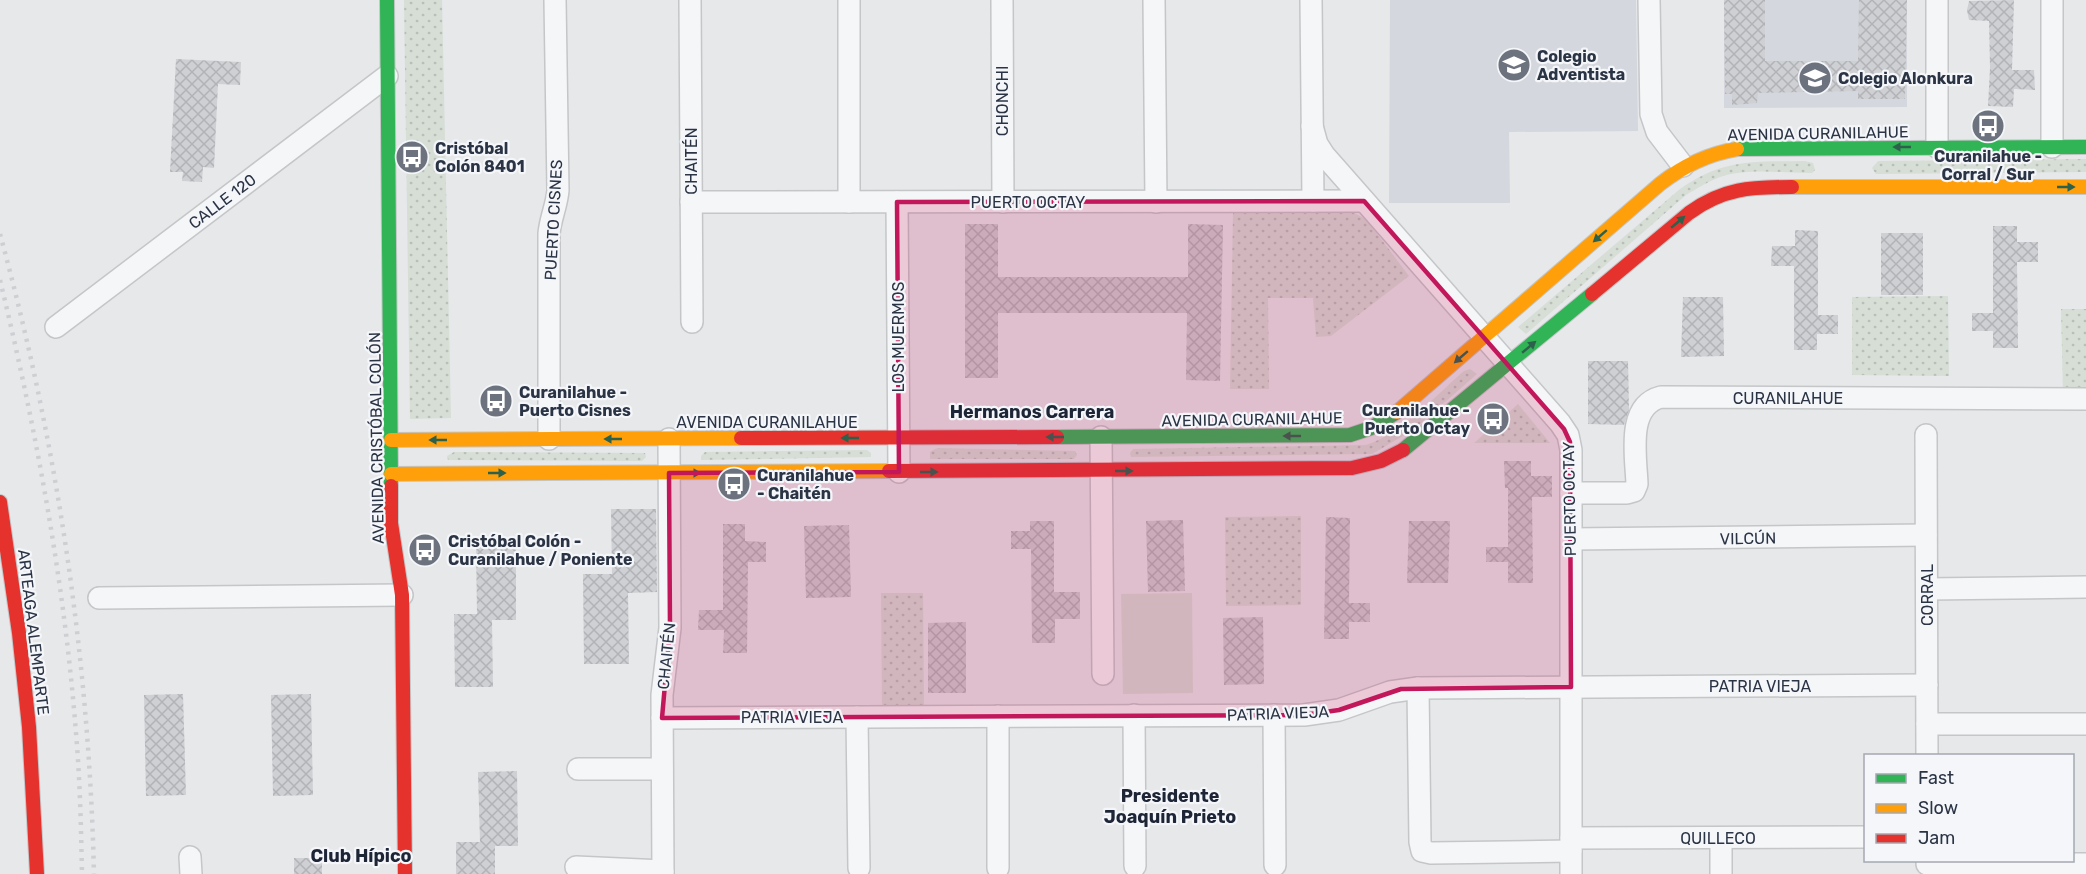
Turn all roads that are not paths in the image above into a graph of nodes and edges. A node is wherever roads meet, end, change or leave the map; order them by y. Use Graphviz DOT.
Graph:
graph roads {
  1 [pos="387,0"];
  2 [pos="555,0"];
  3 [pos="690,0"];
  4 [pos="849,0"];
  5 [pos="1002,0"];
  6 [pos="1154,0"];
  7 [pos="1311,0"];
  8 [pos="1648,0"];
  9 [pos="1937,0"];
  10 [pos="2052,0"];
  11 [pos="387,76"];
  12 [pos="1312,126"];
  13 [pos="1937,147"];
  14 [pos="2052,147"];
  15 [pos="2086,147"];
  16 [pos="1683,166"];
  17 [pos="2086,187"];
  18 [pos="1313,201"];
  19 [pos="1364,201"];
  20 [pos="691,202"];
  21 [pos="849,202"];
  22 [pos="897,202"];
  23 [pos="1003,202"];
  24 [pos="1156,202"];
  25 [pos="692,322"];
  26 [pos="56,327"];
  27 [pos="1483,337"];
  28 [pos="1508,365"];
  29 [pos="2086,399"];
  30 [pos="1926,435"];
  31 [pos="1101,437"];
  32 [pos="898,438"];
  33 [pos="549,439"];
  34 [pos="669,439"];
  35 [pos="391,440"];
  36 [pos="1101,471"];
  37 [pos="898,472"];
  38 [pos="669,473"];
  39 [pos="391,474"];
  40 [pos="1571,494"];
  41 [pos="0,502"];
  42 [pos="1926,536"];
  43 [pos="1571,539"];
  44 [pos="2086,587"];
  45 [pos="1927,588"];
  46 [pos="402,595"];
  47 [pos="99,598"];
  48 [pos="1103,674"];
  49 [pos="1927,685"];
  50 [pos="1571,687"];
  51 [pos="1418,688"];
  52 [pos="1134,715"];
  53 [pos="1274,715"];
  54 [pos="998,716"];
  55 [pos="662,717"];
  56 [pos="857,717"];
  57 [pos="1927,724"];
  58 [pos="2086,724"];
  59 [pos="1927,754"];
  60 [pos="578,769"];
  61 [pos="662,769"];
  62 [pos="1864,837"];
  63 [pos="1721,838"];
  64 [pos="1571,845"];
  65 [pos="2086,864"];
  66 [pos="1275,865"];
  67 [pos="1135,866"];
  68 [pos="1927,866"];
  69 [pos="576,867"];
  70 [pos="859,868"];
  71 [pos="998,868"];
  72 [pos="663,872"];
  73 [pos="37,874"];
  74 [pos="405,874"];
  75 [pos="1571,874"];
  76 [pos="1721,874"];
  1 -- 11 [label="main road, AVENIDA CRISTÓBAL COLÓN"];
  2 -- 33 [label="street, PUERTO CISNES"];
  3 -- 20 [label="street, CHAITÉN"];
  4 -- 21 [label="street"];
  5 -- 23 [label="street, CHONCHI"];
  6 -- 24 [label="street"];
  7 -- 12 [label="street"];
  8 -- 16 [label="street"];
  9 -- 13 [label="street"];
  10 -- 14 [label="street"];
  11 -- 26 [label="street, CALLE 120"];
  11 -- 35 [label="main road, AVENIDA CRISTÓBAL COLÓN"];
  12 -- 18 [label="street"];
  12 -- 19 [label="street, PUERTO OCTAY"];
  13 -- 14 [label="main road, AVENIDA CURANILAHUE"];
  13 -- 16 [label="main road, AVENIDA CURANILAHUE, one-way"];
  14 -- 15 [label="main road, AVENIDA CURANILAHUE"];
  16 -- 27 [label="main road, AVENIDA CURANILAHUE, one-way"];
  28 -- 17 [label="main road, one-way"];
  18 -- 19 [label="street, PUERTO OCTAY"];
  18 -- 24 [label="street, PUERTO OCTAY"];
  19 -- 27 [label="street, PUERTO OCTAY"];
  20 -- 21 [label="street, PUERTO OCTAY"];
  20 -- 25 [label="street, CHAITÉN"];
  21 -- 22 [label="street, PUERTO OCTAY"];
  22 -- 23 [label="street, PUERTO OCTAY"];
  22 -- 32 [label="street, LOS MUERMOS"];
  23 -- 24 [label="street, PUERTO OCTAY"];
  27 -- 28 [label="street, PUERTO OCTAY"];
  27 -- 31 [label="main road, AVENIDA CURANILAHUE, one-way"];
  36 -- 28 [label="main road, one-way"];
  28 -- 40 [label="street, PUERTO OCTAY"];
  29 -- 40 [label="street, CURANILAHUE"];
  30 -- 42 [label="street, CORRAL"];
  31 -- 32 [label="main road, AVENIDA CURANILAHUE, one-way"];
  31 -- 36 [label="street"];
  32 -- 34 [label="main road, AVENIDA CURANILAHUE, one-way"];
  32 -- 37 [label="street, LOS MUERMOS"];
  34 -- 33 [label="main road, AVENIDA CURANILAHUE, one-way"];
  33 -- 35 [label="main road, AVENIDA CURANILAHUE, one-way"];
  34 -- 38 [label="street, CHAITÉN"];
  35 -- 39 [label="main road, AVENIDA CRISTÓBAL COLÓN"];
  37 -- 36 [label="main road, one-way"];
  36 -- 48 [label="street"];
  38 -- 37 [label="main road, one-way"];
  39 -- 38 [label="main road, one-way"];
  38 -- 55 [label="street, CHAITÉN"];
  39 -- 46 [label="main road, AVENIDA CRISTÓBAL COLÓN"];
  40 -- 43 [label="street, PUERTO OCTAY"];
  41 -- 73 [label="main road, ARTEAGA ALEMPARTE"];
  42 -- 43 [label="street, VILCÚN"];
  42 -- 45 [label="street, CORRAL"];
  43 -- 50 [label="street, PUERTO OCTAY"];
  44 -- 45 [label="street"];
  45 -- 49 [label="street, CORRAL"];
  46 -- 47 [label="street"];
  46 -- 74 [label="main road, AVENIDA CRISTÓBAL COLÓN"];
  49 -- 50 [label="street, PATRIA VIEJA"];
  49 -- 57 [label="street, CORRAL"];
  50 -- 51 [label="street, PATRIA VIEJA"];
  50 -- 64 [label="street, PUERTO OCTAY"];
  51 -- 53 [label="street, PATRIA VIEJA"];
  51 -- 64 [label="street, QUILLECO"];
  52 -- 53 [label="street, PATRIA VIEJA"];
  52 -- 54 [label="street, PATRIA VIEJA"];
  52 -- 67 [label="street"];
  53 -- 66 [label="street"];
  54 -- 56 [label="street, PATRIA VIEJA"];
  54 -- 71 [label="street"];
  55 -- 56 [label="street, PATRIA VIEJA"];
  55 -- 61 [label="street, CHAITÉN"];
  56 -- 70 [label="street"];
  57 -- 58 [label="street"];
  57 -- 59 [label="street, CORRAL"];
  60 -- 61 [label="street"];
  61 -- 72 [label="street, CHAITÉN"];
  62 -- 63 [label="street, QUILLECO"];
  63 -- 64 [label="street, QUILLECO"];
  63 -- 76 [label="street"];
  64 -- 75 [label="street, PUERTO OCTAY"];
  65 -- 68 [label="street"];
  69 -- 72 [label="street"];
}
